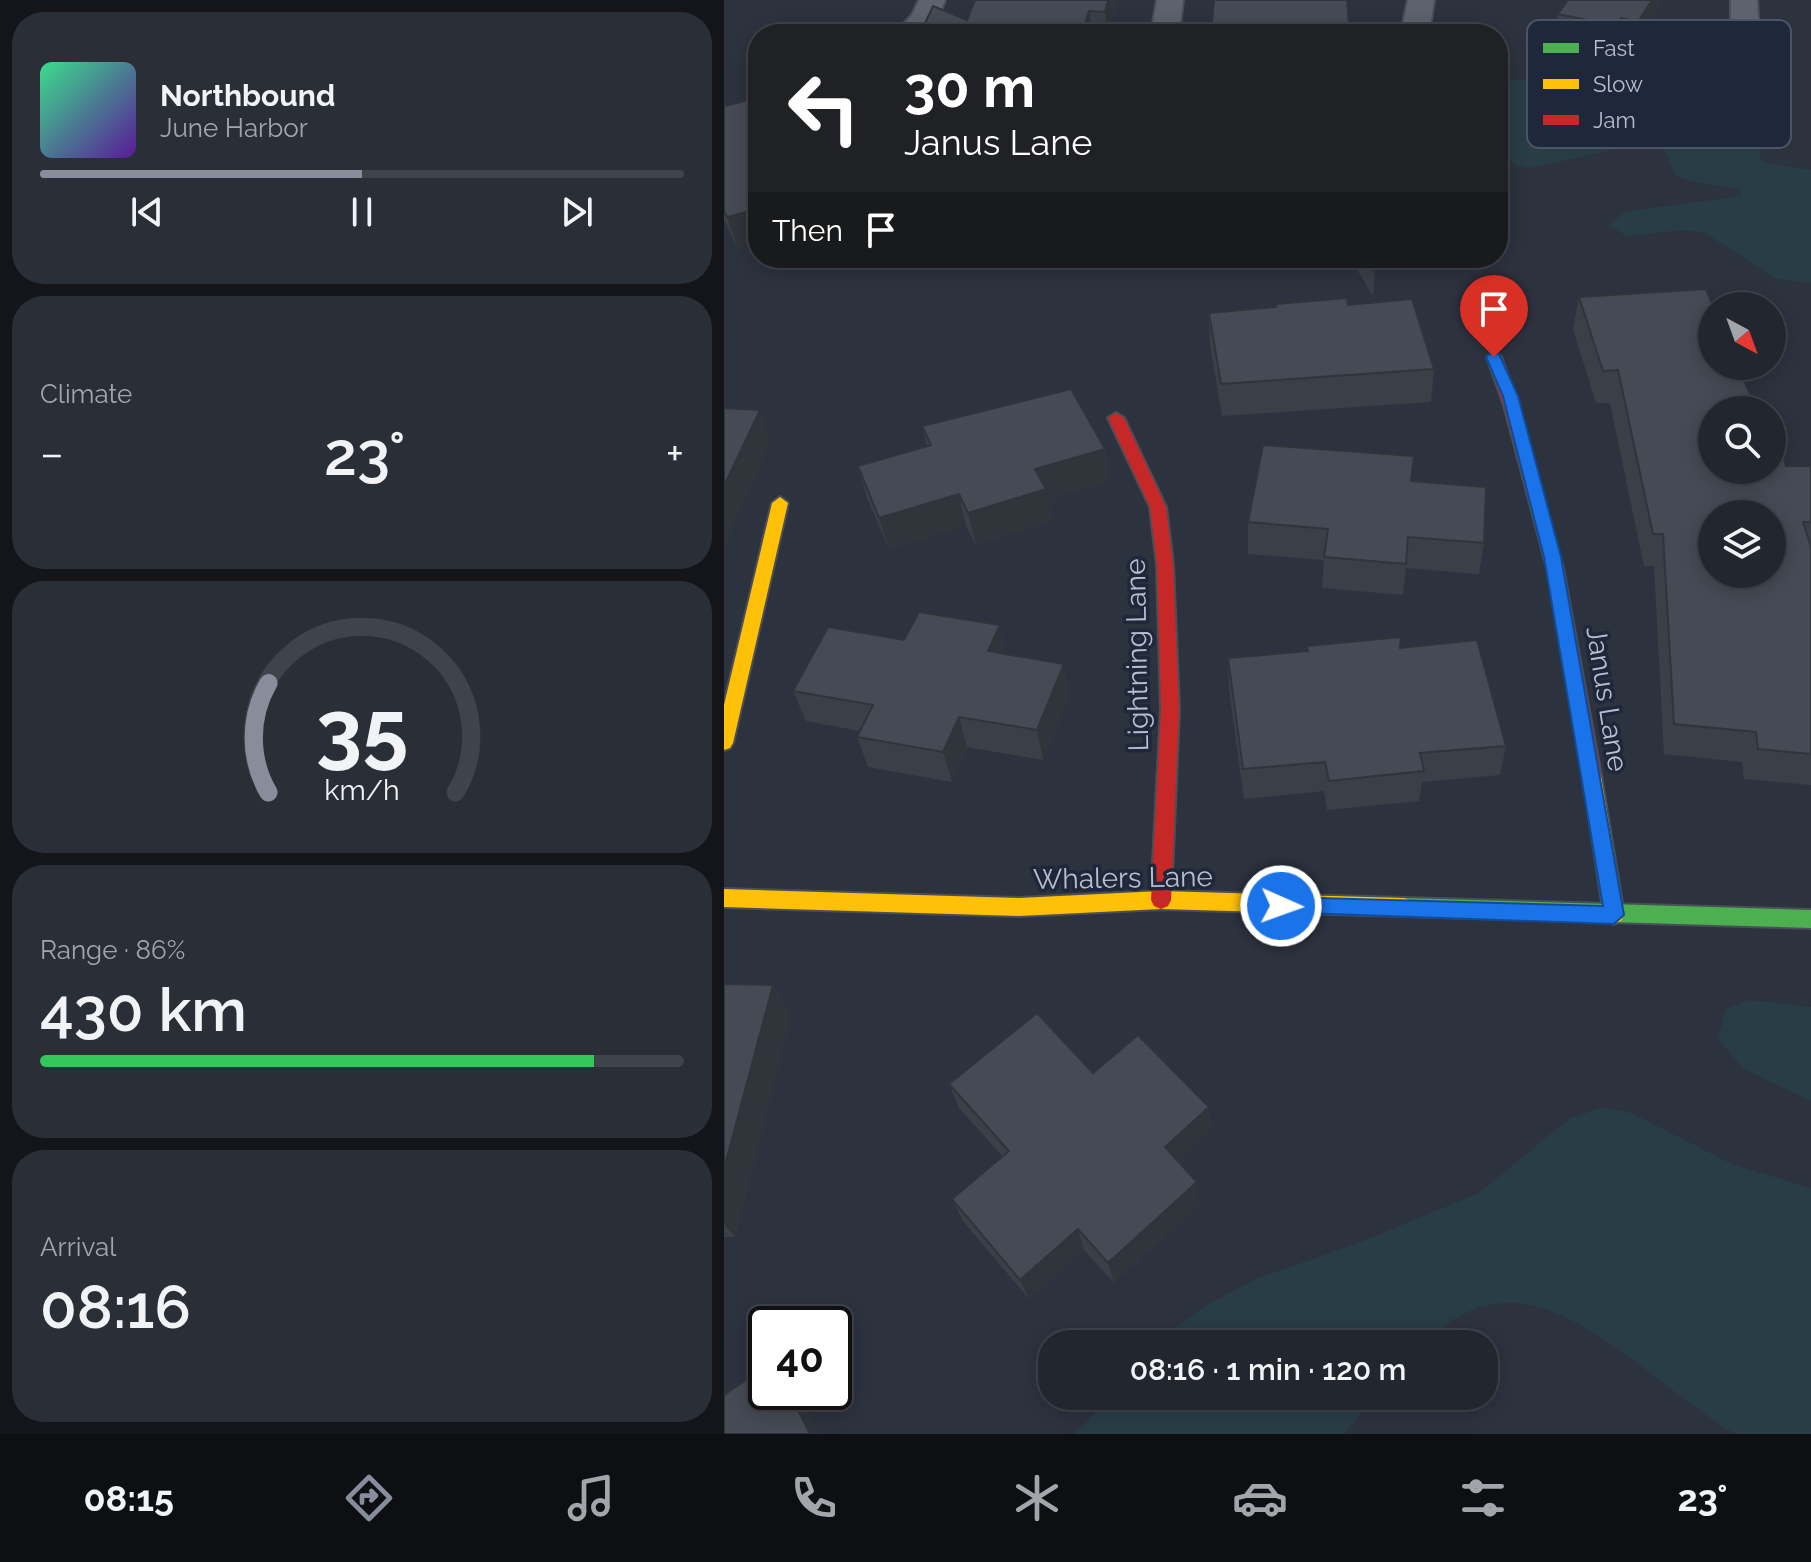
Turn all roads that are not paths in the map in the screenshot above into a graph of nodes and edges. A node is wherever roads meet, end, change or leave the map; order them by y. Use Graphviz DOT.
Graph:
graph roads {
  1 [pos="932,0"];
  2 [pos="1170,0"];
  3 [pos="1421,0"];
  4 [pos="1744,0"];
  5 [pos="1745,20"];
  6 [pos="918,24"];
  7 [pos="1166,24"];
  8 [pos="1417,24"];
  9 [pos="1494,357"];
  10 [pos="1116,418"];
  11 [pos="780,503"];
  12 [pos="724,743"];
  13 [pos="724,898"];
  14 [pos="1161,900"];
  15 [pos="1614,915"];
  16 [pos="1811,919"];
  1 -- 6 [label="street"];
  2 -- 7 [label="street"];
  3 -- 8 [label="street"];
  4 -- 5 [label="street"];
  9 -- 15 [label="street, Janus Lane"];
  10 -- 14 [label="street, Lightning Lane"];
  11 -- 12 [label="street"];
  13 -- 14 [label="street, Whalers Lane"];
  14 -- 15 [label="street, Whalers Lane"];
  15 -- 16 [label="street, Whalers Lane"];
}
